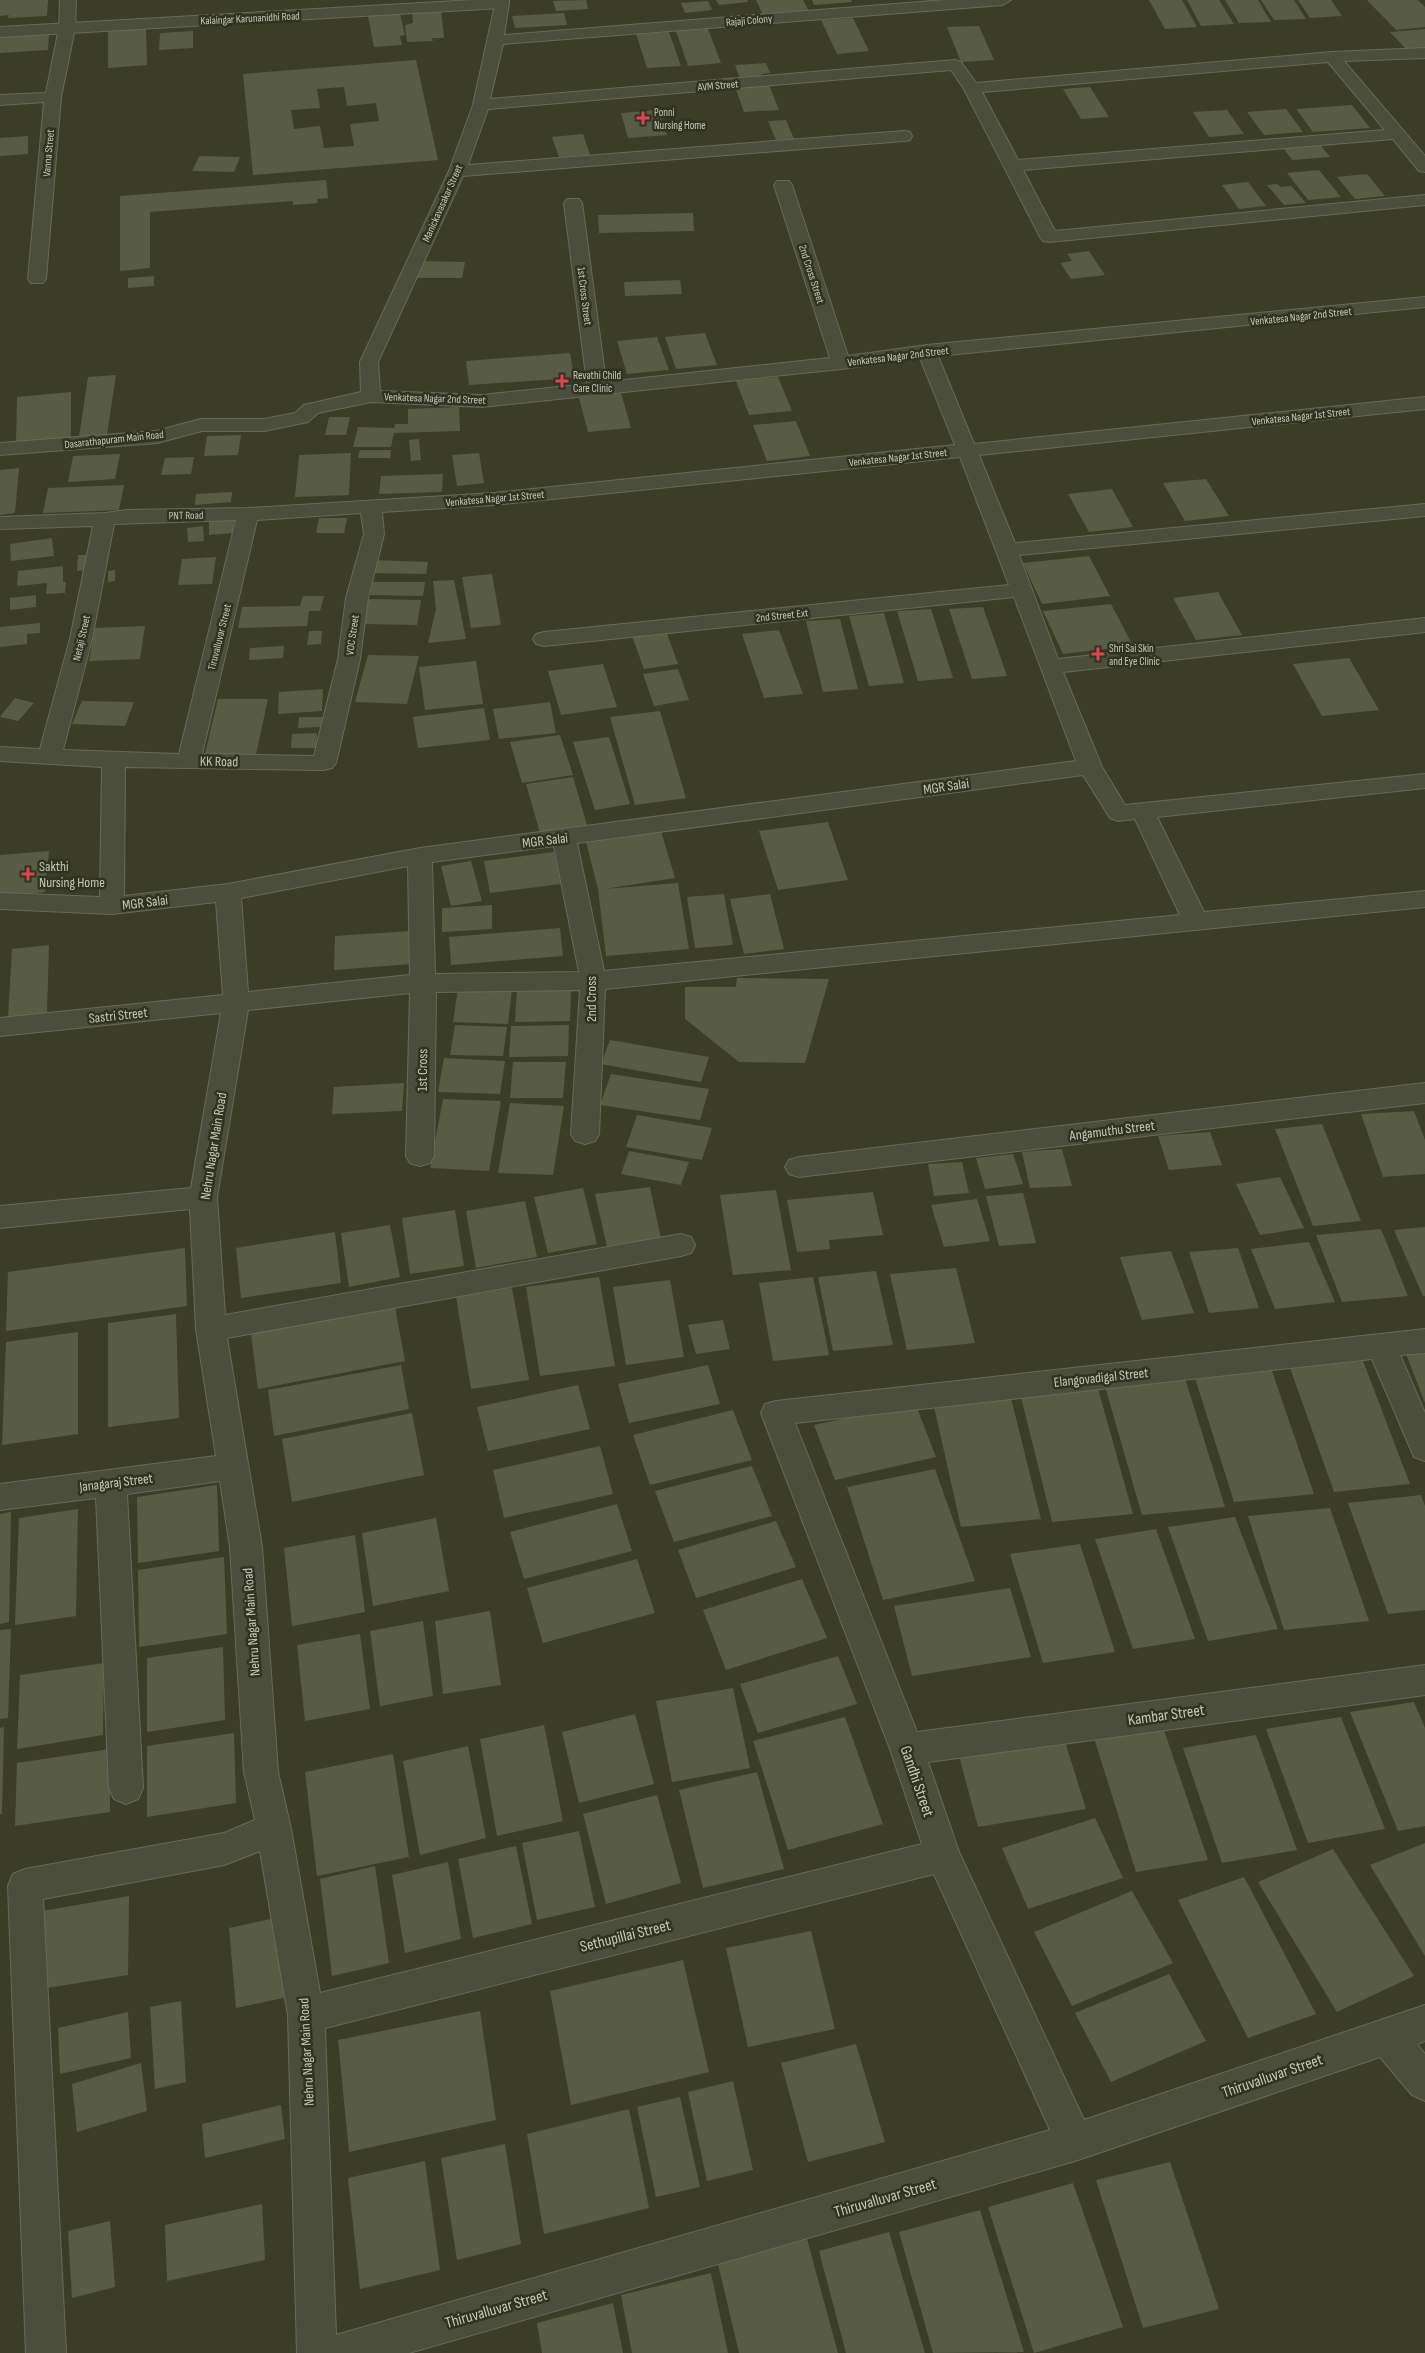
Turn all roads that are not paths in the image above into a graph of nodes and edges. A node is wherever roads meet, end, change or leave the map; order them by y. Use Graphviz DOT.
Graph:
graph roads {
  1 [pos="68,0"];
  2 [pos="1003,0"];
  3 [pos="501,1"];
  4 [pos="67,28"];
  5 [pos="0,32"];
  6 [pos="496,40"];
  7 [pos="1425,53"];
  8 [pos="1332,57"];
  9 [pos="972,88"];
  10 [pos="53,97"];
  11 [pos="0,100"];
  12 [pos="481,105"];
  13 [pos="1397,134"];
  14 [pos="904,136"];
  15 [pos="1012,166"];
  16 [pos="1425,167"];
  17 [pos="457,171"];
  18 [pos="784,185"];
  19 [pos="1425,200"];
  20 [pos="573,204"];
  21 [pos="37,279"];
  22 [pos="1425,302"];
  23 [pos="927,352"];
  24 [pos="841,363"];
  25 [pos="597,388"];
  26 [pos="371,396"];
  27 [pos="1425,403"];
  28 [pos="0,449"];
  29 [pos="966,450"];
  30 [pos="371,508"];
  31 [pos="1425,510"];
  32 [pos="248,514"];
  33 [pos="105,519"];
  34 [pos="0,523"];
  35 [pos="1007,550"];
  36 [pos="1021,590"];
  37 [pos="1425,625"];
  38 [pos="544,639"];
  39 [pos="1050,667"];
  40 [pos="0,754"];
  41 [pos="50,756"];
  42 [pos="114,760"];
  43 [pos="189,761"];
  44 [pos="324,763"];
  45 [pos="1090,767"];
  46 [pos="1425,781"];
  47 [pos="1143,811"];
  48 [pos="564,837"];
  49 [pos="420,856"];
  50 [pos="228,892"];
  51 [pos="1425,899"];
  52 [pos="0,901"];
  53 [pos="112,906"];
  54 [pos="1196,922"];
  55 [pos="594,982"];
  56 [pos="423,983"];
  57 [pos="236,1003"];
  58 [pos="0,1027"];
  59 [pos="1425,1093"];
  60 [pos="585,1134"];
  61 [pos="420,1156"];
  62 [pos="799,1168"];
  63 [pos="203,1197"];
  64 [pos="0,1217"];
  65 [pos="682,1245"];
  66 [pos="211,1329"];
  67 [pos="1425,1341"];
  68 [pos="1382,1347"];
  69 [pos="776,1413"];
  70 [pos="1425,1448"];
  71 [pos="233,1467"];
  72 [pos="111,1483"];
  73 [pos="0,1497"];
  74 [pos="1425,1680"];
  75 [pos="907,1749"];
  76 [pos="126,1788"];
  77 [pos="274,1829"];
  78 [pos="943,1855"];
  79 [pos="306,2015"];
  80 [pos="1425,2023"];
  81 [pos="1386,2036"];
  82 [pos="1425,2082"];
  83 [pos="1075,2142"];
  84 [pos="46,2353"];
  85 [pos="317,2353"];
  86 [pos="340,2353"];
  1 -- 4 [label="street, Vanna Street"];
  2 -- 6 [label="street, Rajaji Colony"];
  3 -- 4 [label="street, Kalaingar Karunanidhi Road"];
  3 -- 6 [label="street, Manickavasakar Street"];
  4 -- 5 [label="street, Kalaingar Karunanidhi Road"];
  4 -- 10 [label="street, Vanna Street"];
  6 -- 12 [label="street, Manickavasakar Street"];
  7 -- 8 [label="street"];
  8 -- 9 [label="street"];
  8 -- 13 [label="street"];
  9 -- 12 [label="street, AVM Street"];
  9 -- 15 [label="street"];
  10 -- 11 [label="street"];
  10 -- 21 [label="street, Vanna Street"];
  12 -- 17 [label="street, Manickavasakar Street"];
  13 -- 15 [label="street"];
  13 -- 16 [label="street"];
  14 -- 17 [label="street"];
  15 -- 19 [label="street"];
  17 -- 26 [label="street, Manickavasakar Street"];
  18 -- 24 [label="street, 2nd Cross Street"];
  20 -- 25 [label="street, 1st Cross Street"];
  22 -- 23 [label="street, Venkatesa Nagar 2nd Street"];
  23 -- 24 [label="street, Venkatesa Nagar 2nd Street"];
  23 -- 29 [label="street"];
  24 -- 25 [label="street, Venkatesa Nagar 2nd Street"];
  25 -- 26 [label="street, Venkatesa Nagar 2nd Street"];
  26 -- 28 [label="street, Dasarathapuram Main Road"];
  27 -- 29 [label="street, Venkatesa Nagar 1st Street"];
  29 -- 30 [label="street, Venkatesa Nagar 1st Street"];
  29 -- 35 [label="street"];
  30 -- 32 [label="street, PNT Road"];
  30 -- 44 [label="street, VOC Street"];
  31 -- 35 [label="street"];
  32 -- 33 [label="street, PNT Road"];
  32 -- 43 [label="street, Tiruvalluvar Street"];
  33 -- 34 [label="street, PNT Road"];
  33 -- 41 [label="street, Netaji Street"];
  35 -- 36 [label="street"];
  36 -- 38 [label="street, 2nd Street Ext"];
  36 -- 39 [label="street"];
  37 -- 39 [label="street"];
  39 -- 45 [label="street"];
  40 -- 41 [label="street, KK Road"];
  41 -- 42 [label="street, KK Road"];
  42 -- 43 [label="street, KK Road"];
  42 -- 53 [label="street"];
  43 -- 44 [label="street, KK Road"];
  45 -- 47 [label="street"];
  45 -- 48 [label="street, MGR Salai"];
  46 -- 47 [label="street"];
  47 -- 54 [label="street"];
  48 -- 49 [label="street, MGR Salai"];
  48 -- 55 [label="street, 2nd Cross"];
  49 -- 50 [label="street, MGR Salai"];
  49 -- 56 [label="street, 1st Cross"];
  50 -- 53 [label="street, MGR Salai"];
  50 -- 57 [label="street, Nehru Nagar Main Road"];
  51 -- 54 [label="street, Sastri Street"];
  52 -- 53 [label="street, MGR Salai"];
  54 -- 55 [label="street, Sastri Street"];
  55 -- 56 [label="street, Sastri Street"];
  55 -- 60 [label="street, 2nd Cross"];
  56 -- 57 [label="street, Sastri Street"];
  56 -- 61 [label="street, 1st Cross"];
  57 -- 58 [label="street, Sastri Street"];
  57 -- 63 [label="street, Nehru Nagar Main Road"];
  59 -- 62 [label="street, Angamuthu Street"];
  63 -- 64 [label="street"];
  63 -- 66 [label="street, Nehru Nagar Main Road"];
  65 -- 66 [label="street"];
  66 -- 71 [label="street, Nehru Nagar Main Road"];
  67 -- 68 [label="street, Elangovadigal Street"];
  68 -- 69 [label="street, Elangovadigal Street"];
  68 -- 70 [label="street"];
  69 -- 75 [label="street, Gandhi Street"];
  71 -- 72 [label="street, Janagaraj Street"];
  71 -- 77 [label="street, Nehru Nagar Main Road"];
  72 -- 73 [label="street, Janagaraj Street"];
  72 -- 76 [label="street"];
  74 -- 75 [label="street, Kambar Street"];
  75 -- 78 [label="street, Gandhi Street"];
  77 -- 79 [label="street, Nehru Nagar Main Road"];
  77 -- 84 [label="street"];
  78 -- 79 [label="street, Sethupillai Street"];
  78 -- 83 [label="street, Gandhi Street"];
  79 -- 85 [label="street, Nehru Nagar Main Road"];
  80 -- 81 [label="street, Thiruvalluvar Street"];
  81 -- 82 [label="street"];
  81 -- 83 [label="street, Thiruvalluvar Street"];
  83 -- 86 [label="street, Thiruvalluvar Street"];
}
